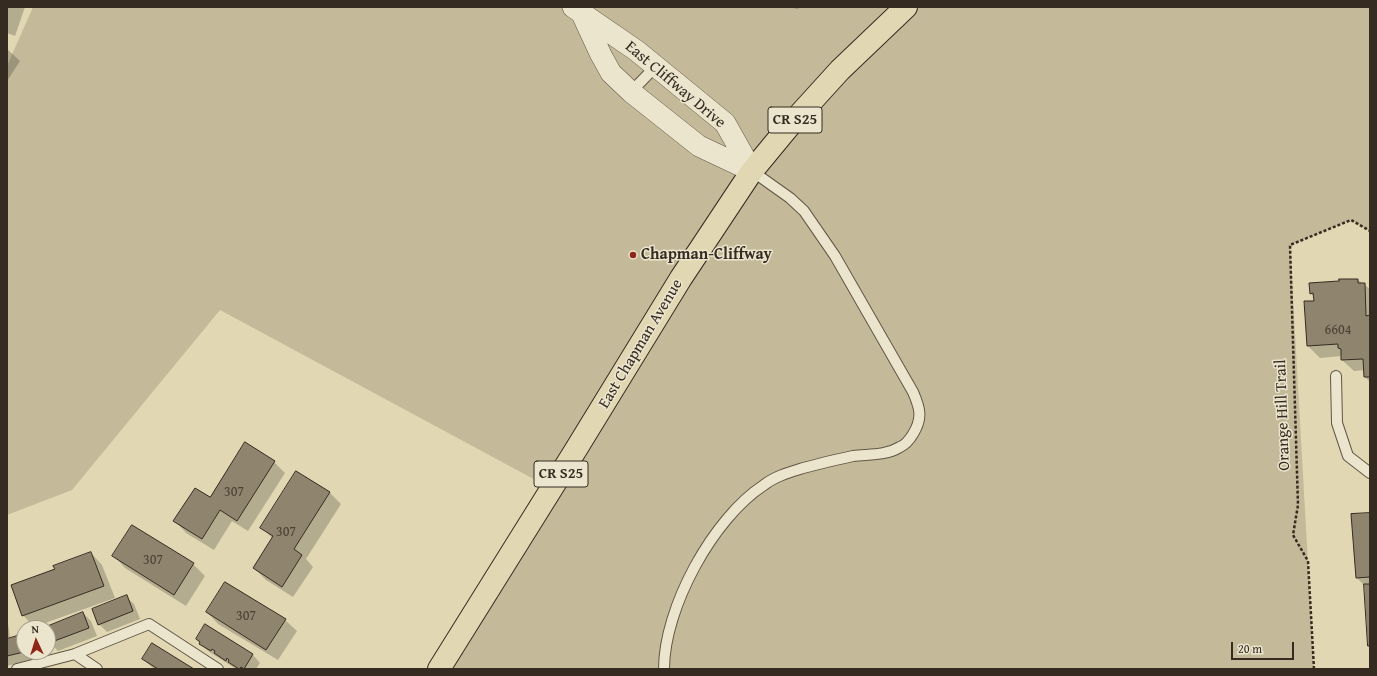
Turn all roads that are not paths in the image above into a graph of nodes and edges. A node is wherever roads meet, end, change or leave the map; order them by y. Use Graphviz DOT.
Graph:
graph roads {
  1 [pos="906,7"];
  2 [pos="577,11"];
  3 [pos="656,66"];
  4 [pos="631,92"];
  5 [pos="752,171"];
  6 [pos="1336,376"];
  7 [pos="1370,472"];
  8 [pos="75,654"];
  9 [pos="17,669"];
  10 [pos="97,669"];
  11 [pos="218,669"];
  12 [pos="439,669"];
  13 [pos="664,669"];
  1 -- 5 [label="main road, East Chapman Avenue / CR S25"];
  2 -- 3 [label="street, East Cliffway Drive"];
  2 -- 4 [label="street, East Cliffway Drive"];
  3 -- 4 [label="lane"];
  3 -- 5 [label="street, East Cliffway Drive"];
  4 -- 5 [label="street, East Cliffway Drive"];
  5 -- 12 [label="main road, East Chapman Avenue / CR S25"];
  5 -- 13 [label="lane"];
  6 -- 7 [label="lane"];
  8 -- 9 [label="lane"];
  8 -- 10 [label="lane"];
  8 -- 11 [label="lane"];
}
